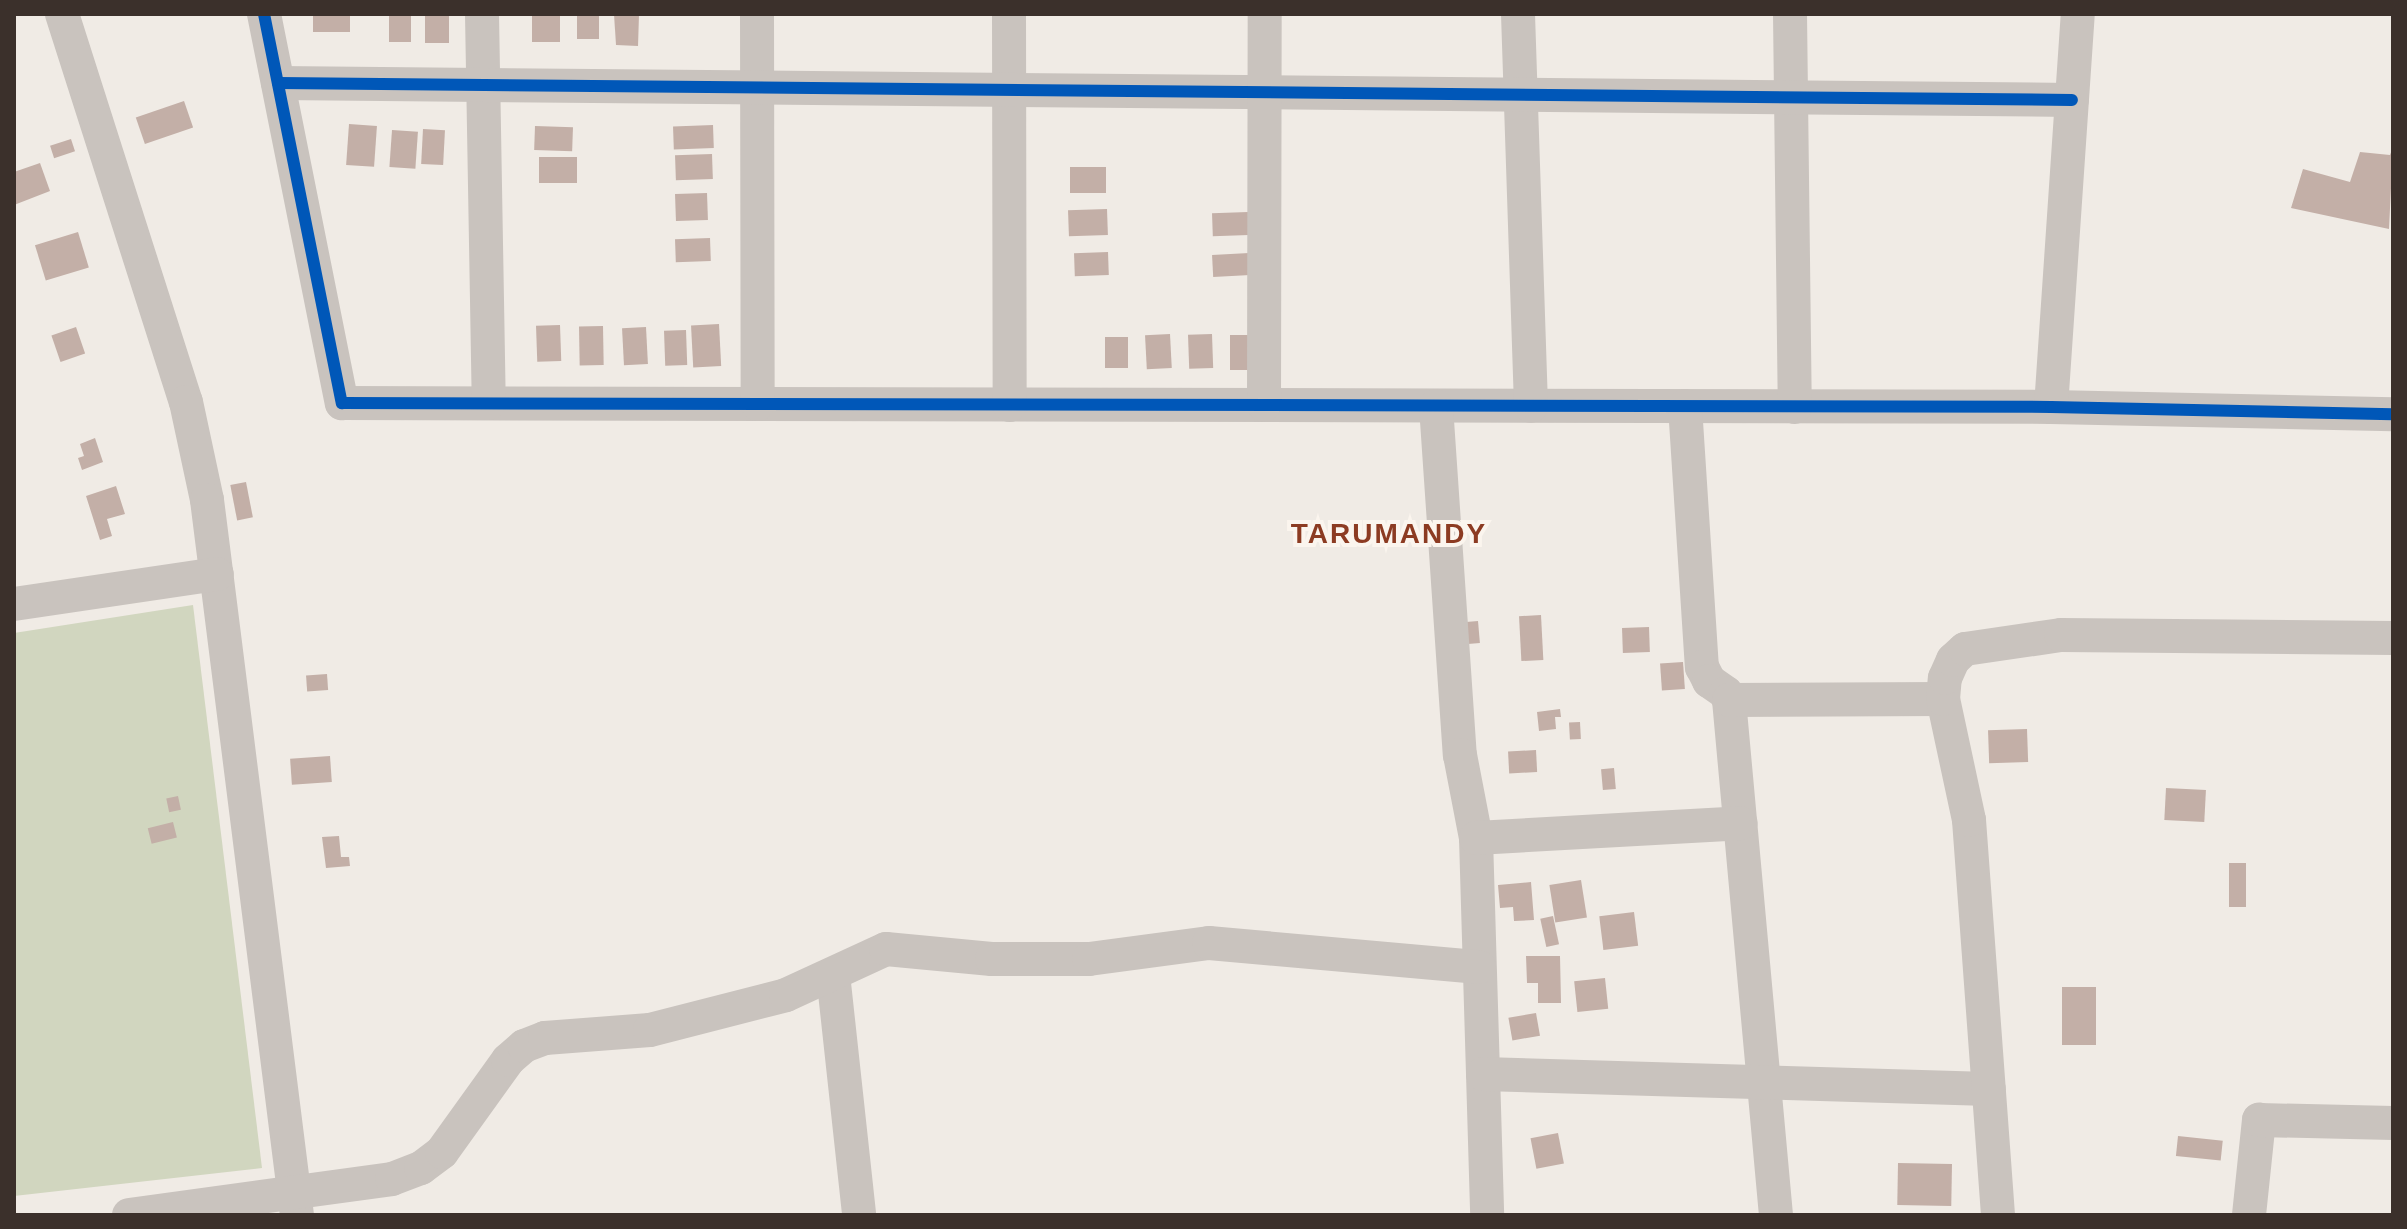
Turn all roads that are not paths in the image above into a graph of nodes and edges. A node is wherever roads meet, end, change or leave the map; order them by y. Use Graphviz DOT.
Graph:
graph roads {
  1 [pos="62,14"];
  2 [pos="264,14"];
  3 [pos="482,14"];
  4 [pos="757,14"];
  5 [pos="1009,14"];
  6 [pos="1265,14"];
  7 [pos="1518,14"];
  8 [pos="1790,14"];
  9 [pos="2078,14"];
  10 [pos="278,83"];
  11 [pos="483,85"];
  12 [pos="757,88"];
  13 [pos="1009,90"];
  14 [pos="1264,93"];
  15 [pos="1521,95"];
  16 [pos="1791,98"];
  17 [pos="2072,100"];
  18 [pos="489,403"];
  19 [pos="758,404"];
  20 [pos="1010,405"];
  21 [pos="1264,405"];
  22 [pos="1436,406"];
  23 [pos="1531,406"];
  24 [pos="1685,406"];
  25 [pos="1795,407"];
  26 [pos="2051,407"];
  27 [pos="2393,414"];
  28 [pos="217,574"];
  29 [pos="14,604"];
  30 [pos="2393,638"];
  31 [pos="1729,698"];
  32 [pos="1943,699"];
  33 [pos="1741,823"];
  34 [pos="1476,838"];
  35 [pos="1479,967"];
  36 [pos="833,974"];
  37 [pos="1483,1074"];
  38 [pos="1766,1083"];
  39 [pos="1989,1089"];
  40 [pos="2393,1123"];
  41 [pos="295,1204"];
  42 [pos="129,1215"];
  43 [pos="859,1215"];
  44 [pos="1487,1215"];
  45 [pos="1776,1215"];
  46 [pos="1998,1215"];
  47 [pos="2249,1215"];
  1 -- 28 [label="street"];
  2 -- 10 [label="street"];
  3 -- 11 [label="street"];
  4 -- 12 [label="street"];
  5 -- 13 [label="street"];
  6 -- 14 [label="street"];
  7 -- 15 [label="street"];
  8 -- 16 [label="street"];
  9 -- 17 [label="street"];
  10 -- 11 [label="street"];
  10 -- 18 [label="street"];
  11 -- 12 [label="street"];
  11 -- 18 [label="street"];
  12 -- 13 [label="street"];
  12 -- 19 [label="street"];
  13 -- 14 [label="street"];
  13 -- 20 [label="street"];
  14 -- 15 [label="street"];
  14 -- 21 [label="street"];
  15 -- 16 [label="street"];
  15 -- 23 [label="street"];
  16 -- 17 [label="street"];
  16 -- 25 [label="street"];
  17 -- 26 [label="street"];
  18 -- 19 [label="street"];
  19 -- 20 [label="street"];
  20 -- 21 [label="street"];
  21 -- 22 [label="street"];
  22 -- 23 [label="street"];
  22 -- 34 [label="street"];
  23 -- 24 [label="street"];
  24 -- 25 [label="street"];
  24 -- 31 [label="street"];
  25 -- 26 [label="street"];
  26 -- 27 [label="street"];
  28 -- 29 [label="street"];
  28 -- 41 [label="street"];
  30 -- 32 [label="street"];
  31 -- 32 [label="street"];
  31 -- 33 [label="street"];
  32 -- 39 [label="street"];
  33 -- 34 [label="street"];
  33 -- 38 [label="street"];
  34 -- 35 [label="street"];
  35 -- 36 [label="street"];
  35 -- 37 [label="street"];
  36 -- 41 [label="street"];
  36 -- 43 [label="street"];
  37 -- 38 [label="street"];
  37 -- 44 [label="street"];
  38 -- 39 [label="street"];
  38 -- 45 [label="street"];
  39 -- 46 [label="street"];
  40 -- 47 [label="street"];
  41 -- 42 [label="street"];
}
